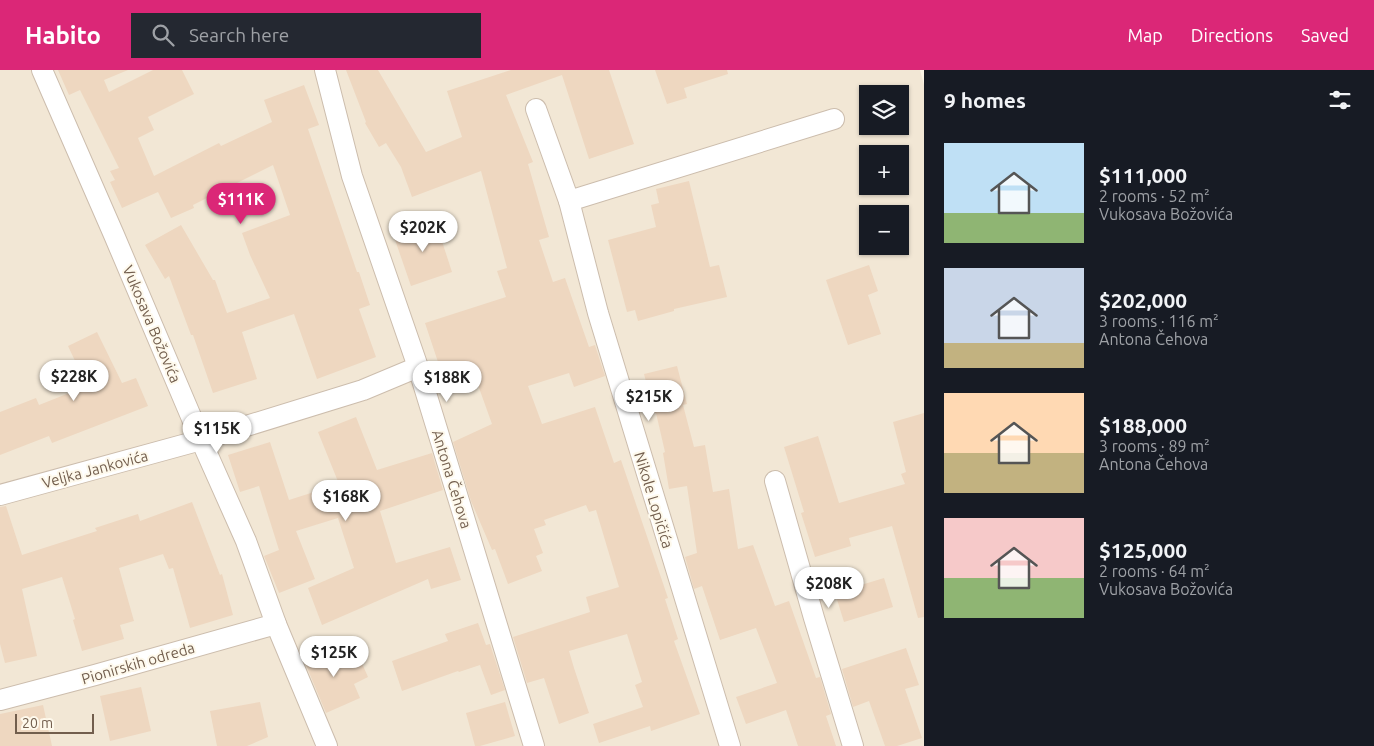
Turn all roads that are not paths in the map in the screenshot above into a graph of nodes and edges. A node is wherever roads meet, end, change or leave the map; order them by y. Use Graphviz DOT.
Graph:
graph roads {
  1 [pos="42,70"];
  2 [pos="325,70"];
  3 [pos="536,110"];
  4 [pos="834,119"];
  5 [pos="568,201"];
  6 [pos="418,367"];
  7 [pos="201,440"];
  8 [pos="775,481"];
  9 [pos="0,495"];
  10 [pos="276,624"];
  11 [pos="0,700"];
  12 [pos="327,746"];
  13 [pos="534,746"];
  14 [pos="730,746"];
  15 [pos="854,746"];
  1 -- 7 [label="street, Vukosava Božovića"];
  2 -- 6 [label="street, Antona Čehova"];
  3 -- 5 [label="street, Nikole Lopičića"];
  4 -- 5 [label="street"];
  5 -- 14 [label="street, Nikole Lopičića"];
  6 -- 7 [label="street, Veljka Jankovića"];
  6 -- 13 [label="street, Antona Čehova"];
  7 -- 9 [label="street, Veljka Jankovića"];
  7 -- 10 [label="street, Vukosava Božovića"];
  8 -- 15 [label="street"];
  10 -- 11 [label="street, Pionirskih odreda"];
  10 -- 12 [label="street, Vukosava Božovića"];
}
